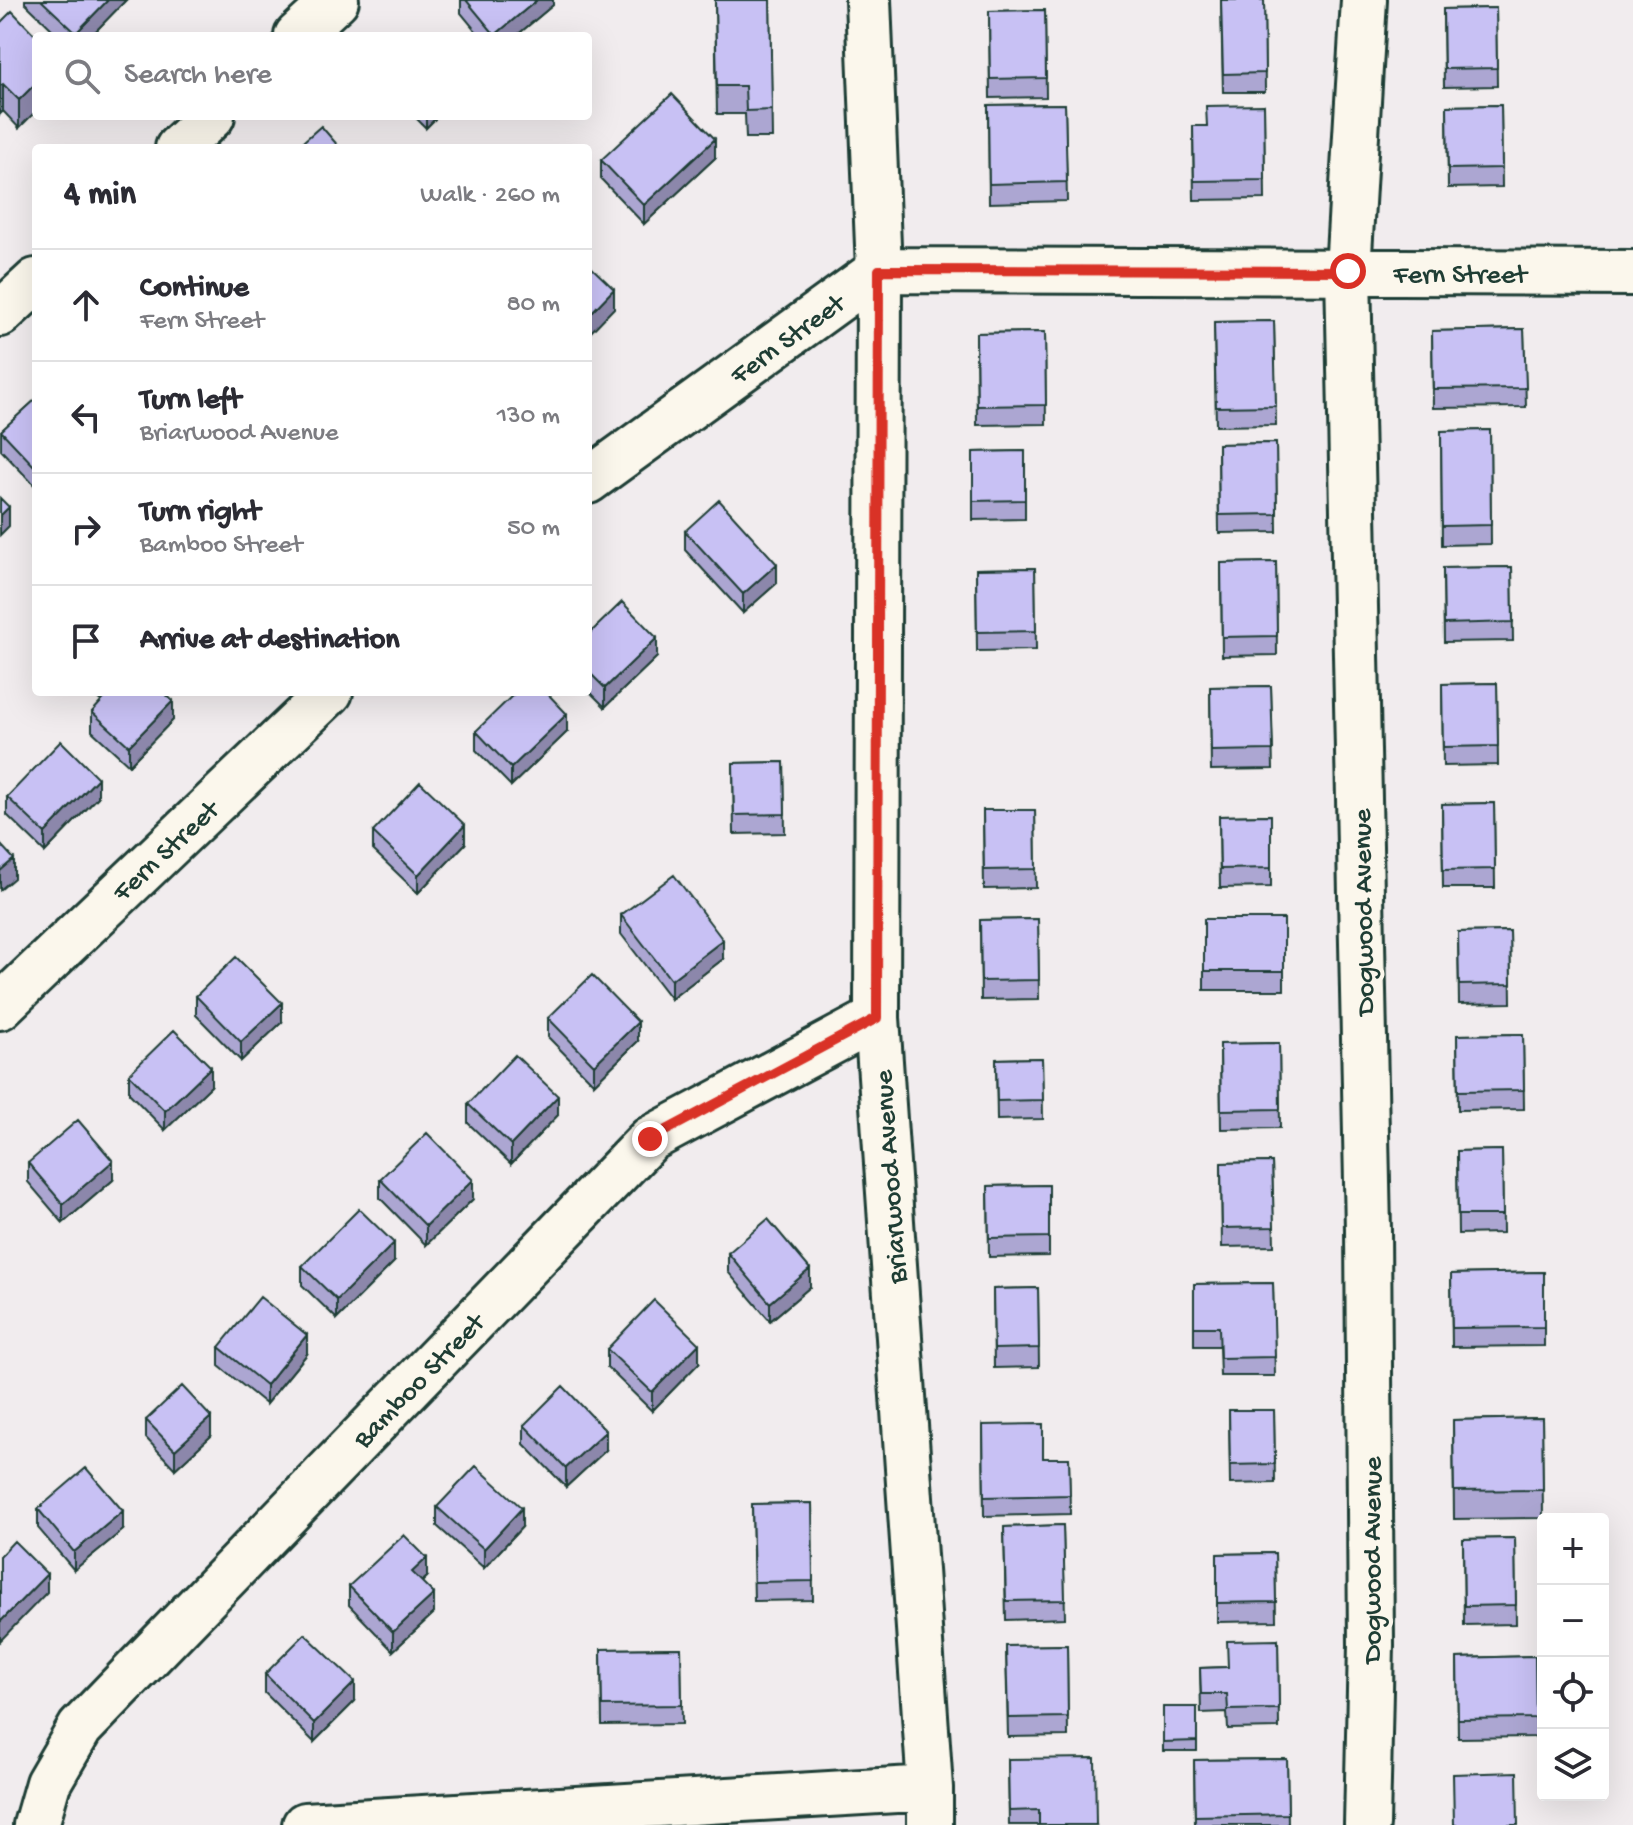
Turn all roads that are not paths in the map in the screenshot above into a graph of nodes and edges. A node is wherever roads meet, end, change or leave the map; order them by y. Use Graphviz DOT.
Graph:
graph roads {
  1 [pos="336,0"];
  2 [pos="868,0"];
  3 [pos="1364,0"];
  4 [pos="301,32"];
  5 [pos="208,120"];
  6 [pos="182,144"];
  7 [pos="879,270"];
  8 [pos="1348,271"];
  9 [pos="1633,273"];
  10 [pos="32,285"];
  11 [pos="0,314"];
  12 [pos="592,478"];
  13 [pos="326,696"];
  14 [pos="0,1007"];
  15 [pos="877,1018"];
  16 [pos="930,1806"];
  17 [pos="36,1825"];
  18 [pos="305,1825"];
  19 [pos="1367,1825"];
  1 -- 4 [label="street"];
  2 -- 7 [label="street, Briarwood Avenue"];
  3 -- 8 [label="street, Dogwood Avenue"];
  5 -- 6 [label="street"];
  7 -- 8 [label="street, Fern Street"];
  7 -- 12 [label="street, Fern Street"];
  7 -- 15 [label="street, Briarwood Avenue"];
  8 -- 9 [label="street, Fern Street"];
  8 -- 19 [label="street, Dogwood Avenue"];
  10 -- 11 [label="street"];
  13 -- 14 [label="street, Fern Street"];
  15 -- 16 [label="street, Briarwood Avenue"];
  15 -- 17 [label="street, Bamboo Street"];
  16 -- 18 [label="street"];
}
